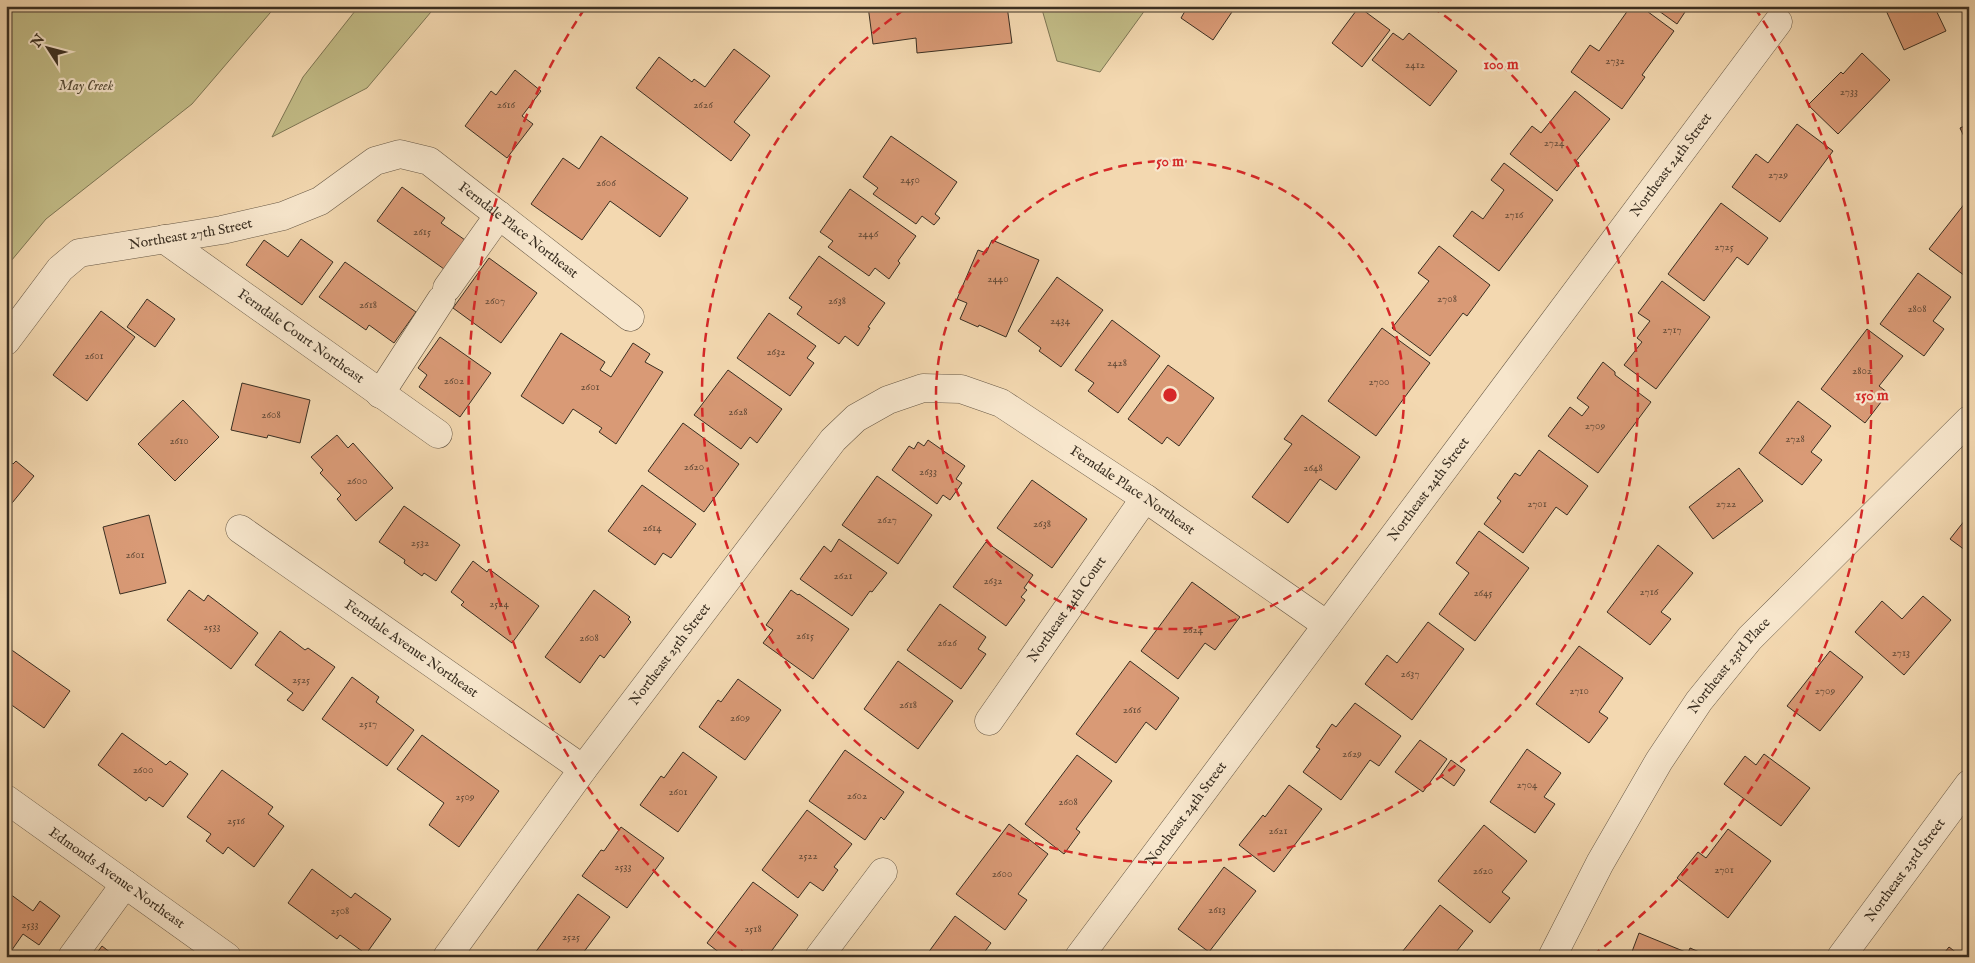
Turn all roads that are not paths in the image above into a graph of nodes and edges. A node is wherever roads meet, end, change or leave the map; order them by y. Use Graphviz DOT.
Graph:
graph roads {
  1 [pos="1778,22"];
  2 [pos="400,154"];
  3 [pos="499,215"];
  4 [pos="164,239"];
  5 [pos="630,317"];
  6 [pos="6,341"];
  7 [pos="923,388"];
  8 [pos="380,394"];
  9 [pos="1968,421"];
  10 [pos="438,434"];
  11 [pos="1145,498"];
  12 [pos="240,529"];
  13 [pos="1327,625"];
  14 [pos="989,721"];
  15 [pos="582,769"];
  16 [pos="1969,784"];
  17 [pos="6,799"];
  18 [pos="884,872"];
  19 [pos="126,884"];
  20 [pos="72,957"];
  21 [pos="227,957"];
  22 [pos="447,957"];
  23 [pos="819,957"];
  24 [pos="1079,957"];
  25 [pos="1552,957"];
  26 [pos="1841,957"];
  1 -- 13 [label="street, Northeast 24th Street"];
  2 -- 3 [label="street, Ferndale Place Northeast"];
  2 -- 4 [label="street, Northeast 27th Street"];
  3 -- 5 [label="street, Ferndale Place Northeast"];
  3 -- 8 [label="street"];
  4 -- 6 [label="street, Northeast 27th Street"];
  4 -- 8 [label="street, Ferndale Court Northeast"];
  7 -- 11 [label="street, Ferndale Place Northeast"];
  7 -- 15 [label="street, Northeast 25th Street"];
  8 -- 10 [label="street, Ferndale Court Northeast"];
  9 -- 25 [label="street, Northeast 23rd Place"];
  11 -- 13 [label="street, Ferndale Place Northeast"];
  11 -- 14 [label="street, Northeast 24th Court"];
  12 -- 15 [label="street, Ferndale Avenue Northeast"];
  13 -- 24 [label="street, Northeast 24th Street"];
  15 -- 22 [label="street, Northeast 25th Street"];
  16 -- 26 [label="street, Northeast 23rd Street"];
  17 -- 19 [label="street, Edmonds Avenue Northeast"];
  18 -- 23 [label="street"];
  19 -- 20 [label="street"];
  19 -- 21 [label="street, Edmonds Avenue Northeast"];
}
